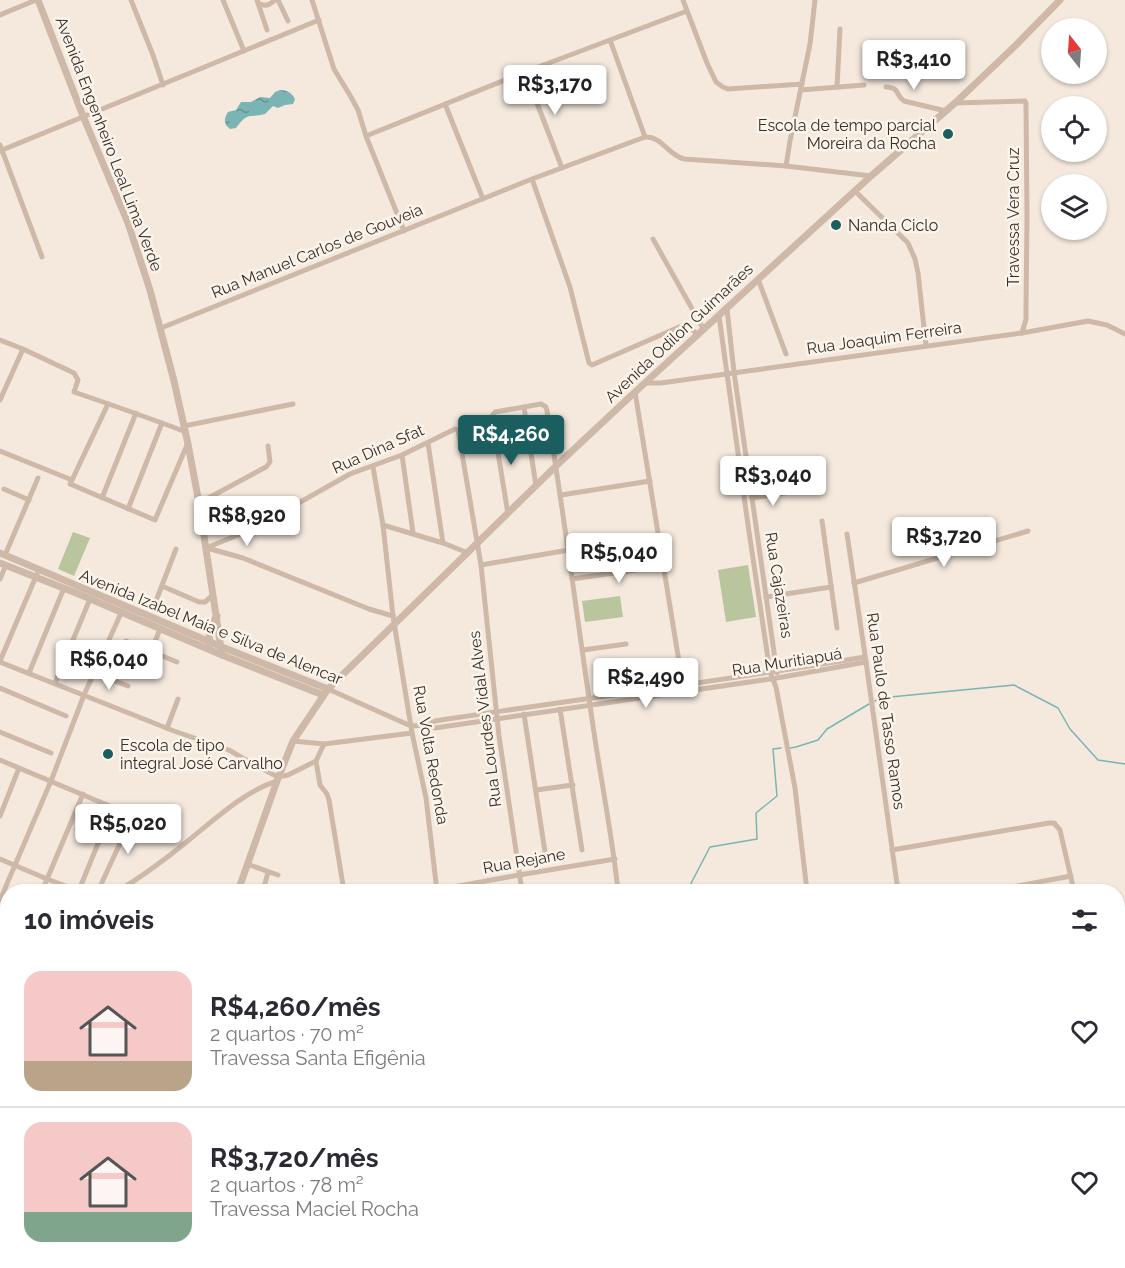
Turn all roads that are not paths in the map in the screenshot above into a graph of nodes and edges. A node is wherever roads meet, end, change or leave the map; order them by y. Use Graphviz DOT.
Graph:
graph roads {
  1 [pos="37,0"];
  2 [pos="131,0"];
  3 [pos="223,0"];
  4 [pos="276,0"];
  5 [pos="312,0"];
  6 [pos="682,0"];
  7 [pos="814,0"];
  8 [pos="1060,0"];
  9 [pos="258,1"];
  10 [pos="687,11"];
  11 [pos="0,15"];
  12 [pos="319,20"];
  13 [pos="288,21"];
  14 [pos="840,29"];
  15 [pos="267,30"];
  16 [pos="610,40"];
  17 [pos="244,51"];
  18 [pos="525,72"];
  19 [pos="163,85"];
  20 [pos="864,85"];
  21 [pos="802,87"];
  22 [pos="837,87"];
  23 [pos="886,87"];
  24 [pos="955,103"];
  25 [pos="445,104"];
  26 [pos="946,111"];
  27 [pos="83,116"];
  28 [pos="366,136"];
  29 [pos="645,137"];
  30 [pos="1,148"];
  31 [pos="786,166"];
  32 [pos="562,168"];
  33 [pos="871,176"];
  34 [pos="532,179"];
  35 [pos="855,191"];
  36 [pos="483,199"];
  37 [pos="404,231"];
  38 [pos="653,238"];
  39 [pos="42,257"];
  40 [pos="758,279"];
  41 [pos="726,309"];
  42 [pos="719,316"];
  43 [pos="161,328"];
  44 [pos="701,332"];
  45 [pos="1022,333"];
  46 [pos="1125,334"];
  47 [pos="0,340"];
  48 [pos="926,346"];
  49 [pos="23,349"];
  50 [pos="786,354"];
  51 [pos="734,372"];
  52 [pos="726,373"];
  53 [pos="645,383"];
  54 [pos="635,392"];
  55 [pos="0,400"];
  56 [pos="108,404"];
  57 [pos="293,404"];
  58 [pos="524,407"];
  59 [pos="136,413"];
  60 [pos="162,423"];
  61 [pos="185,429"];
  62 [pos="428,443"];
  63 [pos="188,444"];
  64 [pos="268,446"];
  65 [pos="0,451"];
  66 [pos="402,455"];
  67 [pos="556,466"];
  68 [pos="373,467"];
  69 [pos="38,478"];
  70 [pos="72,480"];
  71 [pos="650,481"];
  72 [pos="537,486"];
  73 [pos="4,489"];
  74 [pos="790,492"];
  75 [pos="561,495"];
  76 [pos="102,498"];
  77 [pos="752,498"];
  78 [pos="28,500"];
  79 [pos="199,503"];
  80 [pos="128,509"];
  81 [pos="508,514"];
  82 [pos="822,521"];
  83 [pos="383,525"];
  84 [pos="1028,531"];
  85 [pos="413,533"];
  86 [pos="847,534"];
  87 [pos="660,537"];
  88 [pos="443,543"];
  89 [pos="478,543"];
  90 [pos="206,548"];
  91 [pos="176,549"];
  92 [pos="569,550"];
  93 [pos="468,553"];
  94 [pos="2,554"];
  95 [pos="3,564"];
  96 [pos="481,565"];
  97 [pos="656,567"];
  98 [pos="38,574"];
  99 [pos="0,579"];
  100 [pos="572,579"];
  101 [pos="854,583"];
  102 [pos="162,586"];
  103 [pos="831,587"];
  104 [pos="64,588"];
  105 [pos="82,592"];
  106 [pos="213,595"];
  107 [pos="767,597"];
  108 [pos="759,598"];
  109 [pos="90,599"];
  110 [pos="156,601"];
  111 [pos="123,609"];
  112 [pos="216,616"];
  113 [pos="393,620"];
  114 [pos="837,628"];
  115 [pos="160,629"];
  116 [pos="126,641"];
  117 [pos="210,641"];
  118 [pos="626,644"];
  119 [pos="583,650"];
  120 [pos="212,651"];
  121 [pos="222,651"];
  122 [pos="151,652"];
  123 [pos="866,659"];
  124 [pos="0,661"];
  125 [pos="177,662"];
  126 [pos="29,673"];
  127 [pos="94,673"];
  128 [pos="774,675"];
  129 [pos="55,683"];
  130 [pos="128,686"];
  131 [pos="0,688"];
  132 [pos="683,688"];
  133 [pos="326,692"];
  134 [pos="84,695"];
  135 [pos="178,699"];
  136 [pos="589,702"];
  137 [pos="560,709"];
  138 [pos="524,714"];
  139 [pos="497,715"];
  140 [pos="66,716"];
  141 [pos="167,728"];
  142 [pos="411,730"];
  143 [pos="0,732"];
  144 [pos="293,741"];
  145 [pos="324,744"];
  146 [pos="51,753"];
  147 [pos="0,759"];
  148 [pos="316,761"];
  149 [pos="19,768"];
  150 [pos="278,779"];
  151 [pos="51,781"];
  152 [pos="573,785"];
  153 [pos="536,790"];
  154 [pos="83,794"];
  155 [pos="113,807"];
  156 [pos="131,815"];
  157 [pos="0,816"];
  158 [pos="136,820"];
  159 [pos="582,850"];
  160 [pos="892,850"];
  161 [pos="545,852"];
  162 [pos="615,859"];
  163 [pos="0,860"];
  164 [pos="247,864"];
  165 [pos="14,866"];
  166 [pos="268,872"];
  167 [pos="278,875"];
  168 [pos="519,875"];
  169 [pos="1071,876"];
  170 [pos="47,879"];
  171 [pos="7,884"];
  172 [pos="45,884"];
  173 [pos="61,884"];
  174 [pos="83,884"];
  175 [pos="101,884"];
  176 [pos="128,884"];
  177 [pos="240,884"];
  178 [pos="265,884"];
  179 [pos="343,884"];
  180 [pos="436,884"];
  181 [pos="473,884"];
  182 [pos="521,884"];
  183 [pos="617,884"];
  184 [pos="806,884"];
  185 [pos="897,884"];
  186 [pos="1028,884"];
  187 [pos="1073,884"];
  1 -- 11 [label="street"];
  1 -- 27 [label="street, Avenida Engenheiro Leal Lima Verde"];
  2 -- 19 [label="street"];
  3 -- 17 [label="street"];
  4 -- 9 [label="street"];
  4 -- 13 [label="street"];
  5 -- 12 [label="street"];
  6 -- 10 [label="street"];
  7 -- 21 [label="street"];
  8 -- 24 [label="street, Avenida Odilon Guimarães"];
  9 -- 15 [label="street"];
  10 -- 16 [label="street"];
  10 -- 21 [label="street"];
  12 -- 17 [label="street"];
  12 -- 28 [label="street"];
  14 -- 22 [label="street"];
  16 -- 18 [label="street"];
  16 -- 29 [label="street"];
  17 -- 19 [label="street"];
  18 -- 25 [label="street"];
  18 -- 32 [label="street"];
  19 -- 27 [label="street"];
  20 -- 22 [label="street"];
  21 -- 22 [label="street"];
  21 -- 31 [label="street"];
  23 -- 26 [label="street"];
  24 -- 26 [label="street, Avenida Odilon Guimarães"];
  24 -- 45 [label="street, Travessa Vera Cruz"];
  25 -- 28 [label="street"];
  25 -- 36 [label="street"];
  26 -- 33 [label="street, Avenida Odilon Guimarães"];
  27 -- 30 [label="street"];
  27 -- 43 [label="street, Avenida Engenheiro Leal Lima Verde"];
  28 -- 37 [label="street"];
  29 -- 31 [label="street"];
  29 -- 32 [label="street, Rua Manuel Carlos de Gouveia"];
  30 -- 39 [label="street"];
  31 -- 33 [label="street"];
  32 -- 34 [label="street, Rua Manuel Carlos de Gouveia"];
  33 -- 35 [label="street, Avenida Odilon Guimarães"];
  34 -- 36 [label="street, Rua Manuel Carlos de Gouveia"];
  34 -- 44 [label="street"];
  35 -- 40 [label="street, Avenida Odilon Guimarães"];
  35 -- 48 [label="street"];
  36 -- 37 [label="street, Rua Manuel Carlos de Gouveia"];
  37 -- 43 [label="street, Rua Manuel Carlos de Gouveia"];
  38 -- 44 [label="street"];
  40 -- 41 [label="street, Avenida Odilon Guimarães"];
  40 -- 50 [label="street"];
  41 -- 42 [label="street, Avenida Odilon Guimarães"];
  41 -- 51 [label="street, Rua Cajazeiras"];
  42 -- 44 [label="street, Avenida Odilon Guimarães"];
  42 -- 52 [label="street, Rua Cajazeiras"];
  43 -- 61 [label="street, Avenida Engenheiro Leal Lima Verde"];
  44 -- 53 [label="street, Avenida Odilon Guimarães"];
  45 -- 46 [label="street, Rua Joaquim Ferreira"];
  45 -- 48 [label="street, Rua Joaquim Ferreira"];
  47 -- 49 [label="street"];
  48 -- 51 [label="street, Rua Joaquim Ferreira"];
  49 -- 55 [label="street"];
  49 -- 56 [label="street"];
  51 -- 52 [label="street, Rua Joaquim Ferreira"];
  51 -- 77 [label="street, Rua Cajazeiras"];
  52 -- 53 [label="street, Rua Joaquim Ferreira"];
  52 -- 108 [label="street, Rua Cajazeiras"];
  53 -- 54 [label="street, Avenida Odilon Guimarães"];
  54 -- 67 [label="street, Avenida Odilon Guimarães"];
  54 -- 71 [label="street"];
  56 -- 59 [label="street"];
  56 -- 70 [label="street"];
  57 -- 61 [label="street"];
  58 -- 67 [label="street"];
  58 -- 72 [label="street"];
  58 -- 81 [label="street"];
  59 -- 60 [label="street"];
  59 -- 76 [label="street"];
  60 -- 61 [label="street"];
  60 -- 80 [label="street"];
  61 -- 63 [label="street, Avenida Engenheiro Leal Lima Verde"];
  62 -- 66 [label="street, Rua Dina Sfat"];
  62 -- 88 [label="street"];
  62 -- 89 [label="street, Rua Dina Sfat"];
  63 -- 79 [label="street, Avenida Engenheiro Leal Lima Verde"];
  63 -- 80 [label="street"];
  64 -- 79 [label="street"];
  65 -- 70 [label="street"];
  66 -- 68 [label="street, Rua Dina Sfat"];
  66 -- 85 [label="street"];
  67 -- 72 [label="street, Avenida Odilon Guimarães"];
  67 -- 75 [label="street"];
  68 -- 83 [label="street, Rua Volta Redonda"];
  68 -- 90 [label="street, Rua Dina Sfat"];
  69 -- 78 [label="street"];
  70 -- 76 [label="street"];
  71 -- 75 [label="street"];
  71 -- 87 [label="street"];
  72 -- 81 [label="street, Avenida Odilon Guimarães"];
  73 -- 78 [label="street"];
  74 -- 77 [label="street"];
  75 -- 92 [label="street"];
  76 -- 80 [label="street"];
  77 -- 107 [label="street, Rua Cajazeiras"];
  78 -- 94 [label="street"];
  79 -- 90 [label="street, Avenida Engenheiro Leal Lima Verde"];
  81 -- 89 [label="street, Avenida Odilon Guimarães"];
  82 -- 103 [label="street"];
  83 -- 85 [label="street"];
  83 -- 113 [label="street, Rua Volta Redonda"];
  84 -- 101 [label="street"];
  85 -- 88 [label="street"];
  86 -- 101 [label="street, Rua Paulo de Tasso Ramos"];
  87 -- 92 [label="street"];
  87 -- 132 [label="street"];
  88 -- 93 [label="street"];
  89 -- 93 [label="street, Avenida Odilon Guimarães"];
  89 -- 96 [label="street, Rua Lourdes Vídal Alves"];
  90 -- 106 [label="street, Avenida Engenheiro Leal Lima Verde"];
  90 -- 113 [label="street"];
  91 -- 102 [label="street"];
  92 -- 96 [label="street"];
  92 -- 100 [label="street"];
  93 -- 113 [label="street, Avenida Odilon Guimarães"];
  94 -- 98 [label="street, Avenida Izabel Maia e Silva de Alencar"];
  95 -- 98 [label="street, Avenida Izabel Maia e Silva de Alencar"];
  95 -- 99 [label="street"];
  96 -- 139 [label="street, Rua Lourdes Vídal Alves"];
  97 -- 100 [label="street"];
  98 -- 104 [label="street, Avenida Izabel Maia e Silva de Alencar"];
  98 -- 105 [label="street, Avenida Izabel Maia e Silva de Alencar"];
  98 -- 124 [label="street"];
  100 -- 119 [label="street"];
  101 -- 123 [label="street, Rua Paulo de Tasso Ramos"];
  102 -- 106 [label="street"];
  102 -- 110 [label="street"];
  103 -- 107 [label="street"];
  103 -- 114 [label="street"];
  104 -- 105 [label="street, Avenida Izabel Maia e Silva de Alencar"];
  104 -- 126 [label="street"];
  105 -- 109 [label="street, Avenida Izabel Maia e Silva de Alencar"];
  105 -- 111 [label="street, Avenida Izabel Maia e Silva de Alencar"];
  106 -- 112 [label="street, Avenida Engenheiro Leal Lima Verde"];
  107 -- 108 [label="street"];
  107 -- 128 [label="street, Rua Cajazeiras"];
  108 -- 128 [label="street, Rua Cajazeiras"];
  109 -- 111 [label="street, Avenida Izabel Maia e Silva de Alencar"];
  109 -- 129 [label="street"];
  111 -- 115 [label="street, Avenida Izabel Maia e Silva de Alencar"];
  111 -- 117 [label="street, Avenida Izabel Maia e Silva de Alencar"];
  111 -- 127 [label="street"];
  112 -- 117 [label="street, Avenida Engenheiro Leal Lima Verde"];
  112 -- 121 [label="street, Avenida Engenheiro Leal Lima Verde"];
  113 -- 133 [label="street, Avenida Odilon Guimarães"];
  113 -- 142 [label="street, Rua Volta Redonda"];
  115 -- 120 [label="street, Avenida Izabel Maia e Silva de Alencar"];
  115 -- 122 [label="street"];
  116 -- 122 [label="street"];
  117 -- 120 [label="street, Avenida Engenheiro Leal Lima Verde"];
  117 -- 121 [label="street, Avenida Izabel Maia e Silva de Alencar"];
  118 -- 119 [label="street"];
  119 -- 136 [label="street"];
  120 -- 121 [label="street, Avenida Izabel Maia e Silva de Alencar"];
  121 -- 133 [label="street, Avenida Izabel Maia e Silva de Alencar"];
  122 -- 125 [label="street"];
  123 -- 128 [label="street, Rua Muritiapuá"];
  123 -- 160 [label="street, Rua Paulo de Tasso Ramos"];
  124 -- 126 [label="street"];
  126 -- 129 [label="street"];
  127 -- 130 [label="street"];
  127 -- 134 [label="street"];
  128 -- 132 [label="street, Rua Muritiapuá"];
  128 -- 184 [label="street, Rua Cajazeiras"];
  129 -- 134 [label="street"];
  131 -- 140 [label="street"];
  132 -- 136 [label="street, Rua Muritiapuá"];
  133 -- 142 [label="street, Avenida Izabel Maia e Silva de Alencar"];
  133 -- 144 [label="street, Avenida Odilon Guimarães"];
  134 -- 141 [label="street"];
  134 -- 151 [label="street"];
  135 -- 141 [label="street"];
  136 -- 137 [label="street, Rua Muritiapuá"];
  136 -- 139 [label="street, Rua Muritiapuá"];
  136 -- 162 [label="street"];
  137 -- 138 [label="street, Rua Muritiapuá"];
  137 -- 152 [label="street"];
  138 -- 139 [label="street, Rua Muritiapuá"];
  138 -- 153 [label="street"];
  139 -- 142 [label="street, Rua Muritiapuá"];
  139 -- 168 [label="street, Rua Lourdes Vídal Alves"];
  141 -- 150 [label="street"];
  142 -- 145 [label="street, Rua Muritiapuá"];
  142 -- 180 [label="street, Rua Volta Redonda"];
  143 -- 146 [label="street"];
  144 -- 145 [label="street, Rua Muritiapuá"];
  144 -- 150 [label="street, Avenida Odilon Guimarães"];
  145 -- 148 [label="street"];
  147 -- 149 [label="street"];
  148 -- 150 [label="street"];
  148 -- 179 [label="street"];
  149 -- 151 [label="street"];
  149 -- 157 [label="street"];
  150 -- 164 [label="street, Avenida Odilon Guimarães"];
  150 -- 176 [label="street"];
  151 -- 154 [label="street"];
  151 -- 165 [label="street"];
  152 -- 153 [label="street"];
  152 -- 159 [label="street"];
  153 -- 161 [label="street"];
  154 -- 155 [label="street"];
  154 -- 170 [label="street"];
  155 -- 156 [label="street"];
  155 -- 174 [label="street"];
  156 -- 158 [label="street"];
  156 -- 175 [label="street"];
  160 -- 169 [label="street"];
  160 -- 185 [label="street, Rua Paulo de Tasso Ramos"];
  162 -- 168 [label="street, Rua Rejane"];
  162 -- 183 [label="street"];
  163 -- 165 [label="street"];
  164 -- 166 [label="street"];
  164 -- 177 [label="street, Avenida Odilon Guimarães"];
  165 -- 170 [label="street"];
  165 -- 171 [label="street"];
  166 -- 167 [label="street"];
  166 -- 178 [label="street"];
  168 -- 181 [label="street, Rua Rejane"];
  168 -- 182 [label="street, Rua Lourdes Vídal Alves"];
  169 -- 186 [label="street"];
  169 -- 187 [label="street"];
  170 -- 172 [label="street"];
  170 -- 173 [label="street"];
}
